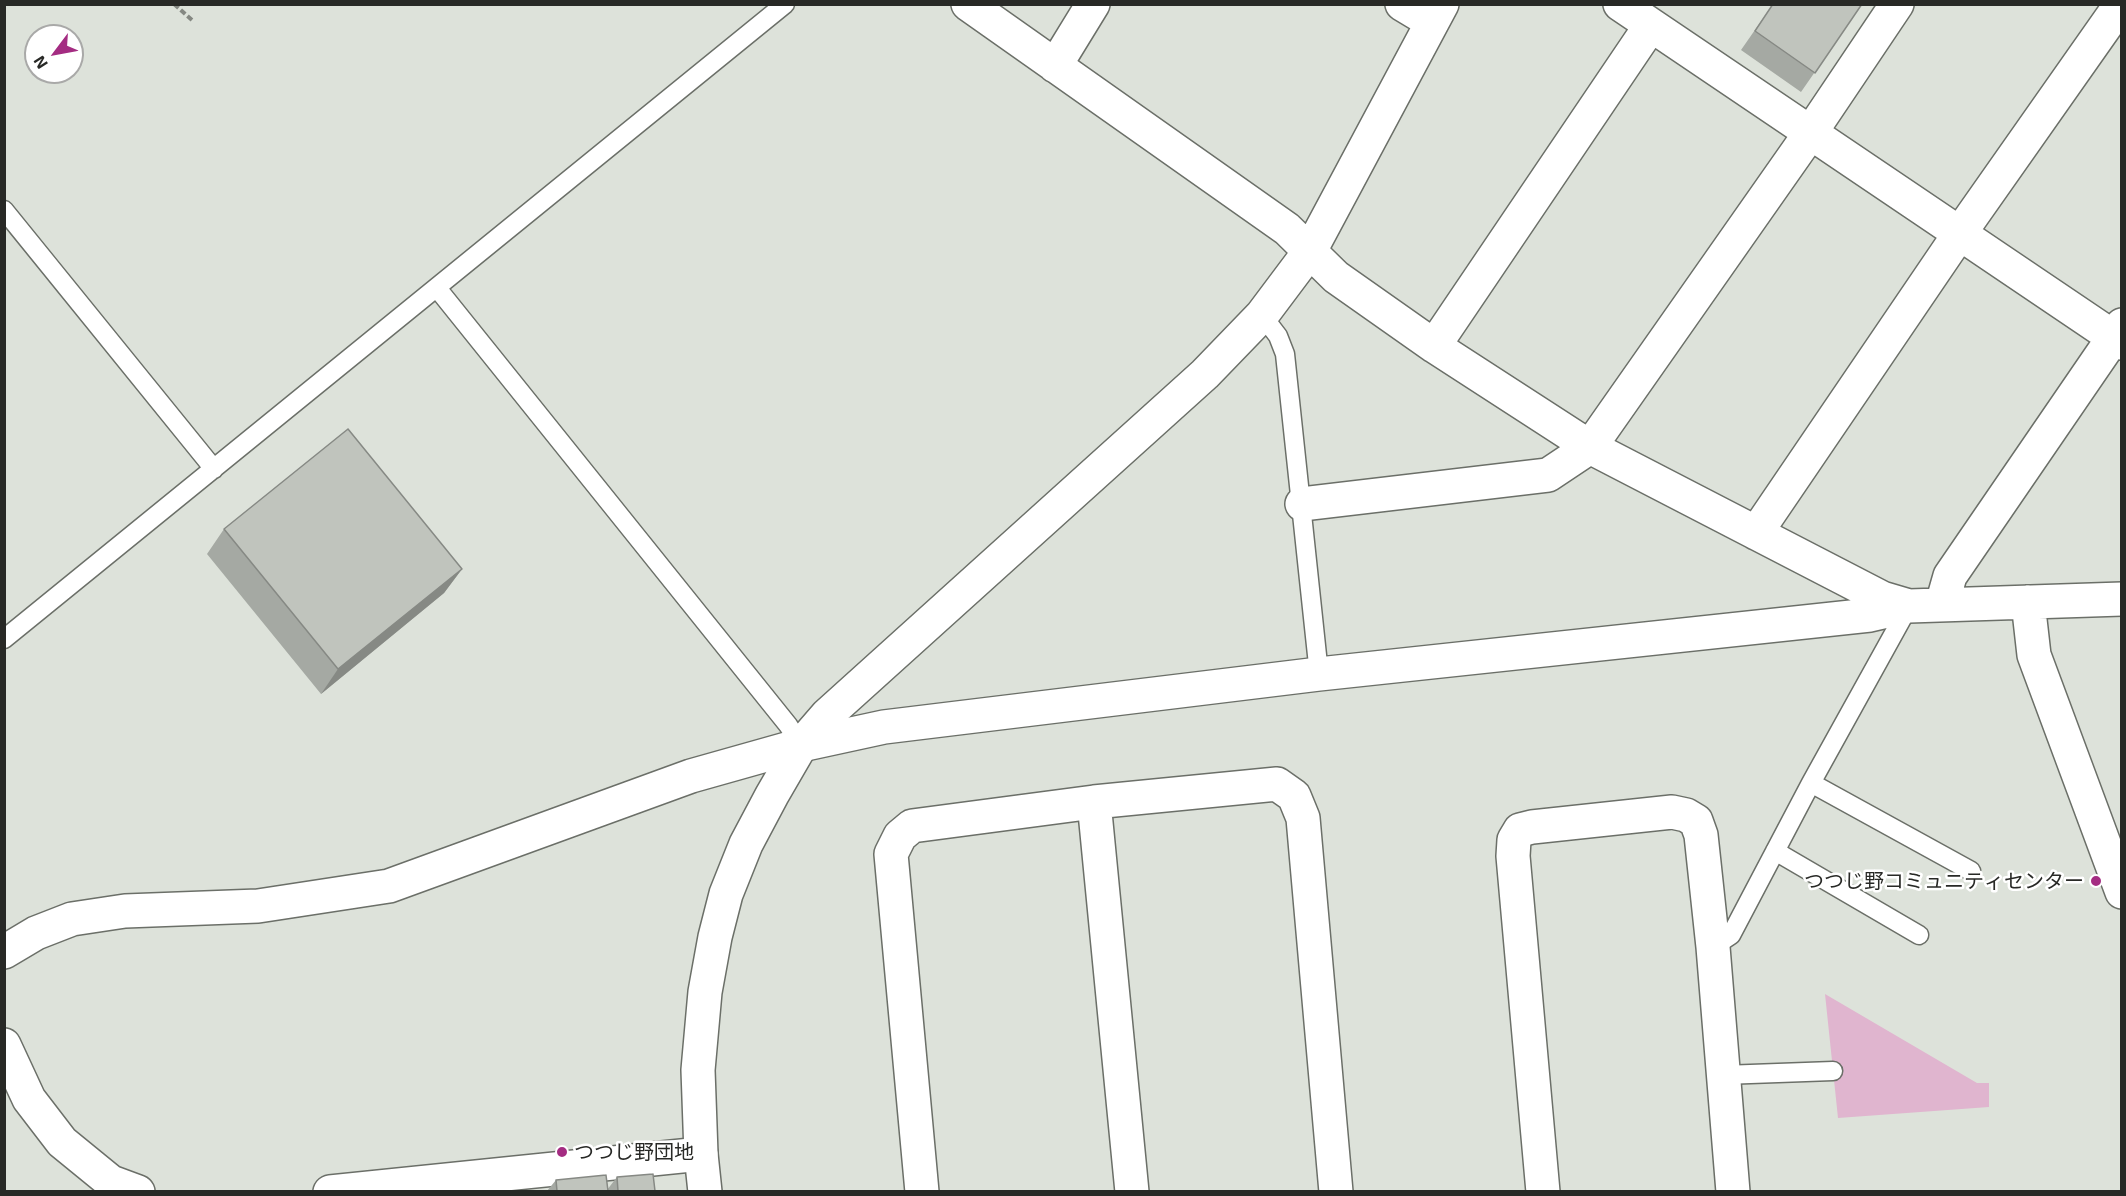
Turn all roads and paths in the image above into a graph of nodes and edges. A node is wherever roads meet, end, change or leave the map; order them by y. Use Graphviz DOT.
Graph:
graph roads {
  1 [pos="174,4"];
  2 [pos="785,4"];
  3 [pos="968,4"];
  4 [pos="1093,4"];
  5 [pos="1402,4"];
  6 [pos="1620,4"];
  7 [pos="1897,4"];
  8 [pos="2121,4"];
  9 [pos="1437,13"];
  10 [pos="192,20"];
  11 [pos="1651,25"];
  12 [pos="1055,66"];
  13 [pos="1811,132"];
  14 [pos="4,210"];
  15 [pos="1960,233"];
  16 [pos="1310,251"];
  17 [pos="437,288"];
  18 [pos="1262,315"];
  19 [pos="2119,335"];
  20 [pos="1434,346"];
  21 [pos="1590,447"];
  22 [pos="214,469"];
  23 [pos="1302,504"];
  24 [pos="1756,533"];
  25 [pos="2121,599"];
  26 [pos="2028,602"];
  27 [pos="1942,604"];
  28 [pos="1909,606"];
  29 [pos="4,639"];
  30 [pos="1319,674"];
  31 [pos="801,745"];
  32 [pos="1811,783"];
  33 [pos="1094,802"];
  34 [pos="1775,851"];
  35 [pos="1971,871"];
  36 [pos="2121,892"];
  37 [pos="1919,935"];
  38 [pos="1713,947"];
  39 [pos="4,952"];
  40 [pos="4,1045"];
  41 [pos="1833,1071"];
  42 [pos="1723,1076"];
  43 [pos="701,1154"];
  44 [pos="138,1191"];
  45 [pos="330,1191"];
  46 [pos="705,1191"];
  47 [pos="922,1191"];
  48 [pos="1132,1191"];
  49 [pos="1336,1191"];
  50 [pos="1543,1191"];
  51 [pos="1732,1191"];
  1 -- 10 [label="path"];
  2 -- 17 [label="lane"];
  3 -- 12 [label="street"];
  4 -- 12 [label="street"];
  5 -- 9 [label="street"];
  6 -- 11 [label="street"];
  7 -- 13 [label="street"];
  8 -- 15 [label="street"];
  9 -- 16 [label="street"];
  11 -- 13 [label="street"];
  11 -- 20 [label="street"];
  12 -- 16 [label="street"];
  13 -- 15 [label="street"];
  13 -- 21 [label="street"];
  14 -- 22 [label="lane"];
  15 -- 19 [label="street"];
  15 -- 24 [label="street"];
  16 -- 18 [label="street"];
  16 -- 20 [label="street"];
  17 -- 22 [label="lane"];
  17 -- 31 [label="lane"];
  18 -- 23 [label="lane"];
  18 -- 31 [label="street"];
  19 -- 27 [label="street"];
  20 -- 21 [label="street"];
  21 -- 23 [label="street"];
  21 -- 24 [label="street"];
  22 -- 29 [label="lane"];
  23 -- 30 [label="lane"];
  24 -- 28 [label="street"];
  25 -- 26 [label="street"];
  26 -- 27 [label="street"];
  26 -- 36 [label="street"];
  27 -- 28 [label="street"];
  28 -- 30 [label="street"];
  28 -- 32 [label="lane"];
  30 -- 31 [label="street"];
  31 -- 39 [label="street"];
  31 -- 43 [label="street"];
  32 -- 34 [label="lane"];
  32 -- 35 [label="lane"];
  33 -- 47 [label="street"];
  33 -- 48 [label="street"];
  33 -- 49 [label="street"];
  34 -- 37 [label="lane"];
  34 -- 38 [label="lane"];
  38 -- 42 [label="street"];
  38 -- 50 [label="street"];
  40 -- 44 [label="street"];
  41 -- 42 [label="lane"];
  42 -- 51 [label="street"];
  43 -- 45 [label="street"];
  43 -- 46 [label="street"];
}
